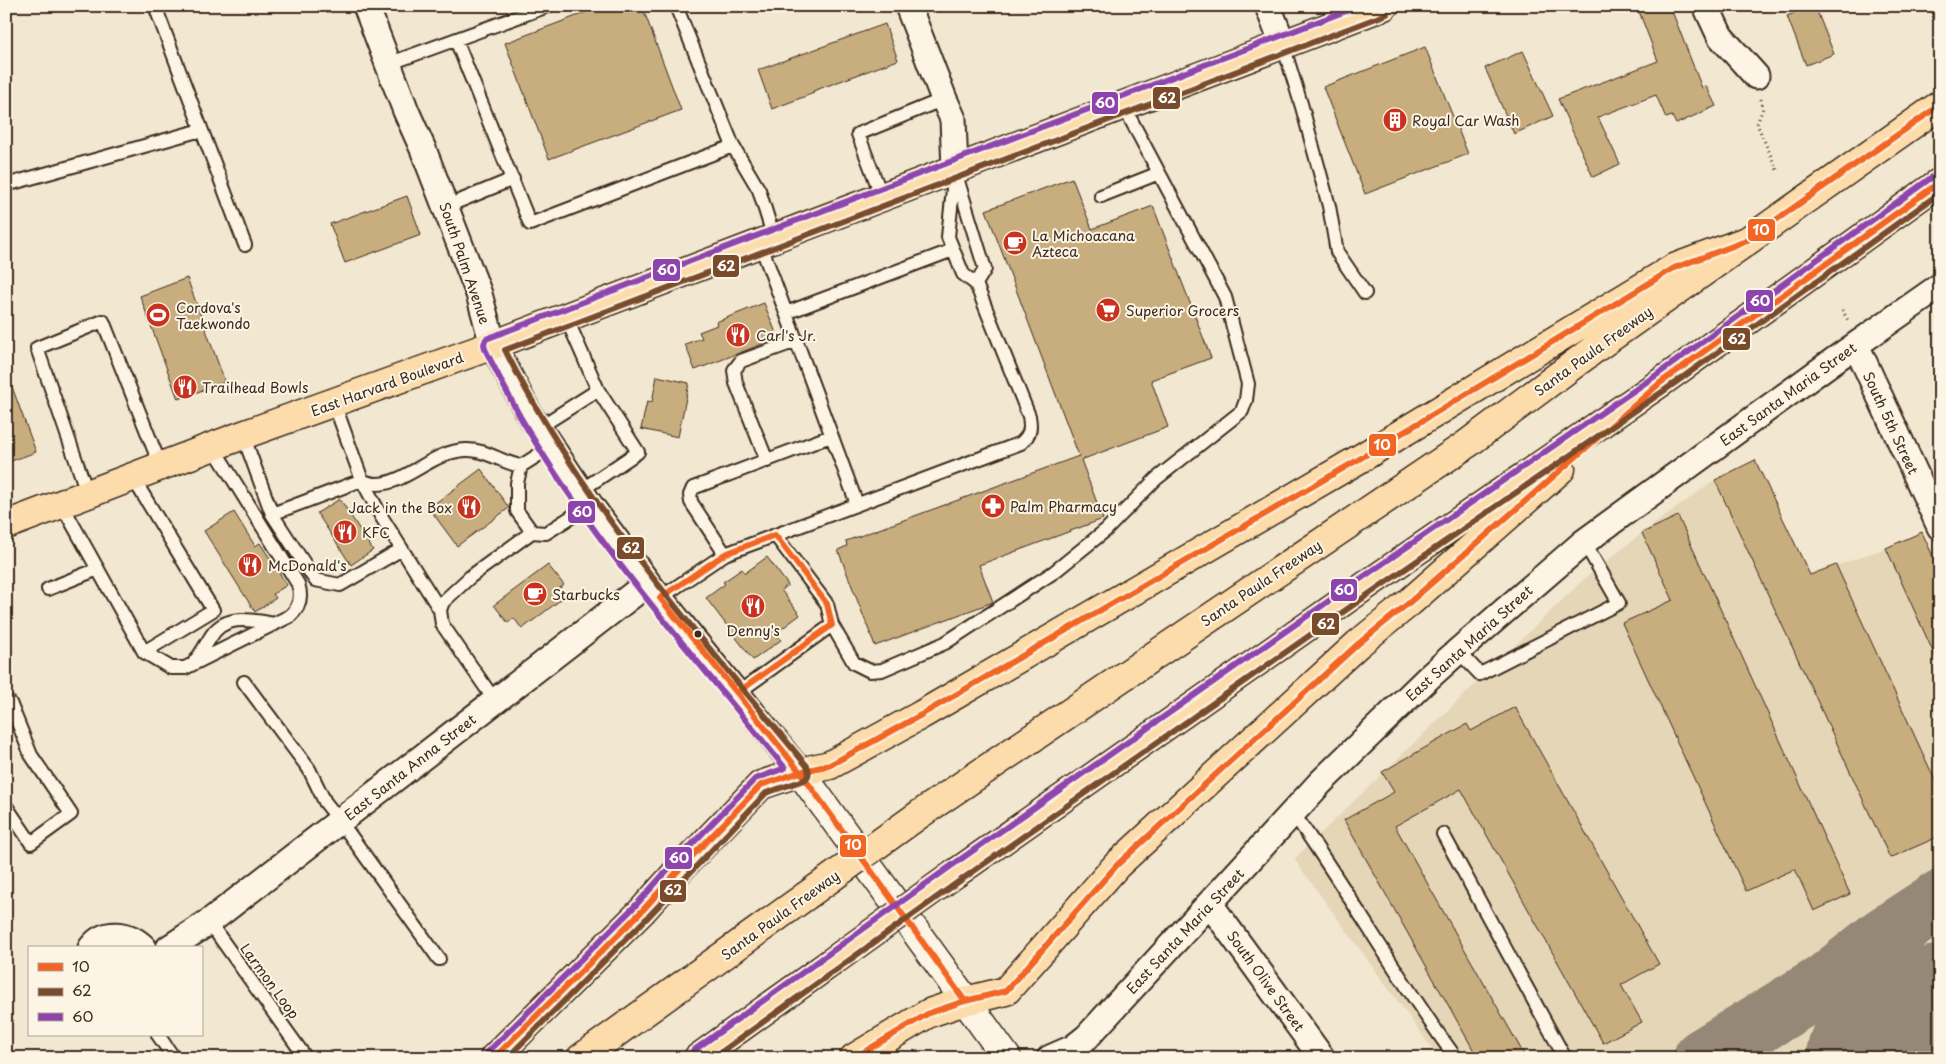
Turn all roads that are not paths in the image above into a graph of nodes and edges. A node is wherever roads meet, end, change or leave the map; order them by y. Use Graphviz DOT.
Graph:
graph roads {
  1 [pos="155,6"];
  2 [pos="366,6"];
  3 [pos="548,6"];
  4 [pos="676,6"];
  5 [pos="908,6"];
  6 [pos="1268,6"];
  7 [pos="1384,6"];
  8 [pos="1706,6"];
  9 [pos="456,40"];
  10 [pos="1283,45"];
  11 [pos="388,64"];
  12 [pos="1756,76"];
  13 [pos="944,100"];
  14 [pos="1123,105"];
  15 [pos="1940,105"];
  16 [pos="201,130"];
  17 [pos="733,146"];
  18 [pos="954,169"];
  19 [pos="1159,172"];
  20 [pos="513,179"];
  21 [pos="1940,182"];
  22 [pos="6,185"];
  23 [pos="1101,196"];
  24 [pos="882,197"];
  25 [pos="445,206"];
  26 [pos="767,241"];
  27 [pos="1746,241"];
  28 [pos="245,245"];
  29 [pos="953,250"];
  30 [pos="976,284"];
  31 [pos="1940,286"];
  32 [pos="1365,293"];
  33 [pos="786,313"];
  34 [pos="566,317"];
  35 [pos="796,341"];
  36 [pos="493,345"];
  37 [pos="1856,345"];
  38 [pos="1660,383"];
  39 [pos="598,390"];
  40 [pos="334,403"];
  41 [pos="243,436"];
  42 [pos="831,436"];
  43 [pos="545,438"];
  44 [pos="213,447"];
  45 [pos="767,461"];
  46 [pos="521,466"];
  47 [pos="161,467"];
  48 [pos="133,478"];
  49 [pos="362,480"];
  50 [pos="88,495"];
  51 [pos="585,498"];
  52 [pos="856,504"];
  53 [pos="62,505"];
  54 [pos="272,514"];
  55 [pos="6,525"];
  56 [pos="1940,527"];
  57 [pos="532,532"];
  58 [pos="775,535"];
  59 [pos="1584,542"];
  60 [pos="402,549"];
  61 [pos="724,554"];
  62 [pos="98,569"];
  63 [pos="48,590"];
  64 [pos="654,590"];
  65 [pos="440,610"];
  66 [pos="275,624"];
  67 [pos="832,624"];
  68 [pos="1458,651"];
  69 [pos="144,652"];
  70 [pos="191,665"];
  71 [pos="244,682"];
  72 [pos="736,694"];
  73 [pos="495,701"];
  74 [pos="6,704"];
  75 [pos="800,772"];
  76 [pos="6,806"];
  77 [pos="1293,813"];
  78 [pos="340,821"];
  79 [pos="1443,834"];
  80 [pos="1210,904"];
  81 [pos="209,922"];
  82 [pos="93,946"];
  83 [pos="142,946"];
  84 [pos="172,946"];
  85 [pos="439,959"];
  86 [pos="965,1001"];
  87 [pos="159,1036"];
  88 [pos="174,1058"];
  89 [pos="306,1058"];
  90 [pos="494,1058"];
  91 [pos="580,1058"];
  92 [pos="698,1058"];
  93 [pos="854,1058"];
  94 [pos="1007,1058"];
  95 [pos="1050,1058"];
  96 [pos="1322,1058"];
  97 [pos="1456,1058"];
  98 [pos="1565,1058"];
  1 -- 16 [label="lane"];
  2 -- 11 [label="street, South Palm Avenue"];
  3 -- 9 [label="lane"];
  4 -- 17 [label="lane"];
  5 -- 13 [label="street"];
  6 -- 10 [label="street"];
  7 -- 10 [label="main road, East Harvard Boulevard"];
  8 -- 12 [label="street"];
  9 -- 11 [label="lane"];
  9 -- 20 [label="lane"];
  10 -- 14 [label="main road, East Harvard Boulevard"];
  10 -- 32 [label="lane"];
  11 -- 25 [label="street, South Palm Avenue"];
  13 -- 18 [label="street"];
  13 -- 24 [label="lane"];
  14 -- 18 [label="main road, East Harvard Boulevard"];
  14 -- 19 [label="lane"];
  15 -- 27 [label="main road, Santa Paula Freeway"];
  16 -- 22 [label="lane"];
  16 -- 28 [label="lane"];
  17 -- 20 [label="lane"];
  17 -- 26 [label="lane"];
  18 -- 24 [label="main road, East Harvard Boulevard"];
  18 -- 29 [label="lane"];
  18 -- 30 [label="lane"];
  19 -- 23 [label="lane"];
  19 -- 67 [label="lane"];
  20 -- 25 [label="lane"];
  21 -- 38 [label="main road"];
  24 -- 26 [label="main road, East Harvard Boulevard"];
  25 -- 36 [label="street, South Palm Avenue"];
  26 -- 33 [label="lane"];
  26 -- 34 [label="main road, East Harvard Boulevard"];
  27 -- 75 [label="main road"];
  27 -- 91 [label="main road, Santa Paula Freeway, bridge"];
  29 -- 30 [label="lane"];
  29 -- 33 [label="lane"];
  30 -- 52 [label="lane"];
  31 -- 37 [label="street, East Santa Maria Street"];
  33 -- 35 [label="lane"];
  34 -- 36 [label="main road, East Harvard Boulevard"];
  34 -- 39 [label="lane"];
  35 -- 42 [label="lane"];
  35 -- 45 [label="lane"];
  36 -- 40 [label="main road, East Harvard Boulevard"];
  36 -- 43 [label="street, South Palm Avenue"];
  37 -- 56 [label="street, South 5th Street"];
  37 -- 59 [label="street, East Santa Maria Street"];
  38 -- 86 [label="main road"];
  38 -- 92 [label="main road, bridge"];
  39 -- 43 [label="lane"];
  39 -- 51 [label="lane"];
  40 -- 41 [label="main road, East Harvard Boulevard"];
  40 -- 49 [label="lane"];
  41 -- 44 [label="main road, East Harvard Boulevard"];
  41 -- 54 [label="lane"];
  42 -- 45 [label="lane"];
  42 -- 52 [label="lane"];
  43 -- 46 [label="lane"];
  43 -- 51 [label="street, South Palm Avenue"];
  44 -- 47 [label="main road, East Harvard Boulevard"];
  44 -- 66 [label="lane"];
  45 -- 61 [label="lane"];
  46 -- 49 [label="lane"];
  46 -- 57 [label="lane"];
  47 -- 48 [label="main road, East Harvard Boulevard"];
  47 -- 50 [label="lane"];
  48 -- 50 [label="main road, East Harvard Boulevard"];
  48 -- 69 [label="lane"];
  49 -- 54 [label="lane"];
  49 -- 60 [label="lane"];
  50 -- 53 [label="main road, East Harvard Boulevard"];
  51 -- 57 [label="lane"];
  51 -- 64 [label="street, South Palm Avenue"];
  52 -- 58 [label="lane"];
  53 -- 55 [label="main road, East Harvard Boulevard"];
  53 -- 62 [label="lane"];
  54 -- 60 [label="lane"];
  57 -- 65 [label="lane"];
  58 -- 61 [label="lane"];
  58 -- 67 [label="lane"];
  59 -- 68 [label="street, East Santa Maria Street"];
  59 -- 68 [label="lane"];
  60 -- 65 [label="lane"];
  61 -- 64 [label="lane"];
  62 -- 63 [label="lane"];
  62 -- 69 [label="lane"];
  64 -- 72 [label="street, South Palm Avenue"];
  64 -- 73 [label="street, East Santa Anna Street"];
  65 -- 73 [label="lane"];
  66 -- 70 [label="lane"];
  66 -- 70 [label="lane"];
  67 -- 72 [label="lane"];
  68 -- 77 [label="street, East Santa Maria Street"];
  69 -- 70 [label="lane"];
  71 -- 78 [label="lane"];
  72 -- 75 [label="street, South Palm Avenue"];
  73 -- 78 [label="street, East Santa Anna Street"];
  74 -- 76 [label="lane"];
  75 -- 86 [label="street, South Palm Avenue"];
  75 -- 90 [label="main road"];
  77 -- 80 [label="street, East Santa Maria Street"];
  77 -- 97 [label="lane"];
  78 -- 81 [label="street, East Santa Anna Street"];
  78 -- 85 [label="lane"];
  79 -- 98 [label="lane"];
  80 -- 95 [label="street, East Santa Maria Street"];
  80 -- 96 [label="street, South Olive Street"];
  81 -- 84 [label="street, East Santa Anna Street"];
  81 -- 89 [label="lane, Larmon Loop"];
  82 -- 83 [label="street"];
  86 -- 93 [label="main road"];
  86 -- 94 [label="street, South Palm Avenue"];
  87 -- 88 [label="lane"];
}
